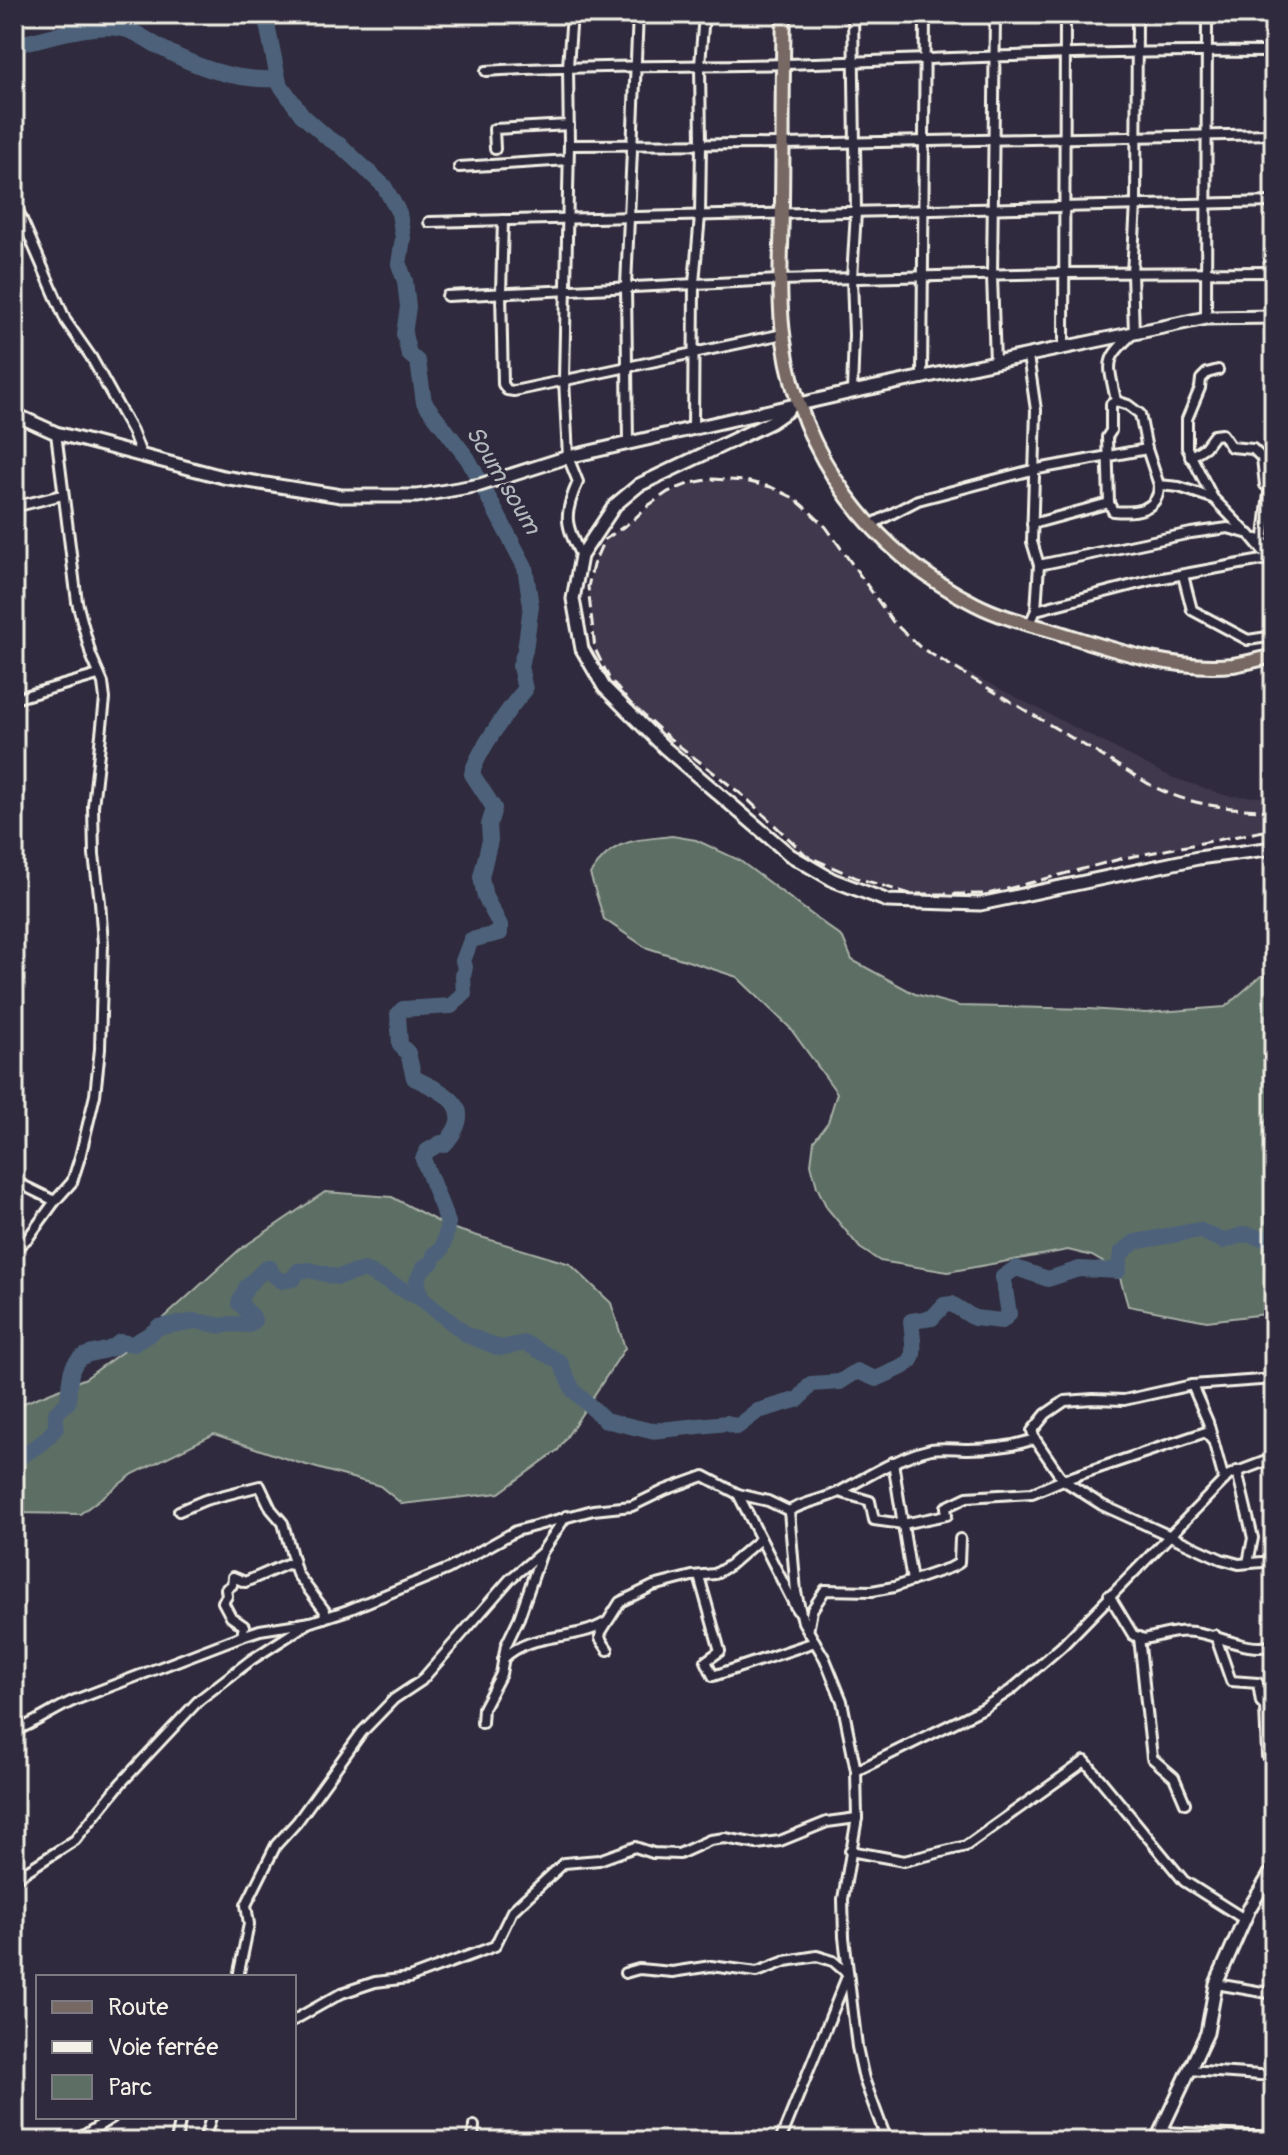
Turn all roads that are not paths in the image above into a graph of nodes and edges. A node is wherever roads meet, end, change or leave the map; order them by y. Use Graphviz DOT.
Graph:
graph roads {
  1 [pos="572,14"];
  2 [pos="638,14"];
  3 [pos="704,14"];
  4 [pos="784,14"];
  5 [pos="853,14"];
  6 [pos="925,14"];
  7 [pos="995,14"];
  8 [pos="1065,14"];
  9 [pos="1137,14"];
  10 [pos="1207,14"];
  11 [pos="1207,52"];
  12 [pos="1274,52"];
  13 [pos="1136,53"];
  14 [pos="1064,55"];
  15 [pos="994,57"];
  16 [pos="924,60"];
  17 [pos="853,61"];
  18 [pos="782,64"];
  19 [pos="700,65"];
  20 [pos="568,66"];
  21 [pos="634,67"];
  22 [pos="486,71"];
  23 [pos="569,125"];
  24 [pos="1274,134"];
  25 [pos="1137,136"];
  26 [pos="1206,136"];
  27 [pos="1063,138"];
  28 [pos="994,139"];
  29 [pos="924,141"];
  30 [pos="854,142"];
  31 [pos="701,144"];
  32 [pos="783,144"];
  33 [pos="569,145"];
  34 [pos="632,145"];
  35 [pos="495,149"];
  36 [pos="568,160"];
  37 [pos="459,167"];
  38 [pos="1274,202"];
  39 [pos="15,203"];
  40 [pos="1207,203"];
  41 [pos="1136,204"];
  42 [pos="1065,207"];
  43 [pos="994,208"];
  44 [pos="924,211"];
  45 [pos="856,212"];
  46 [pos="782,214"];
  47 [pos="700,216"];
  48 [pos="630,217"];
  49 [pos="567,218"];
  50 [pos="503,220"];
  51 [pos="1274,220"];
  52 [pos="14,221"];
  53 [pos="429,222"];
  54 [pos="1272,272"];
  55 [pos="1062,273"];
  56 [pos="1132,273"];
  57 [pos="1204,273"];
  58 [pos="992,276"];
  59 [pos="921,277"];
  60 [pos="852,278"];
  61 [pos="779,280"];
  62 [pos="694,283"];
  63 [pos="626,286"];
  64 [pos="564,288"];
  65 [pos="501,293"];
  66 [pos="447,296"];
  67 [pos="1273,317"];
  68 [pos="1206,318"];
  69 [pos="1134,333"];
  70 [pos="783,334"];
  71 [pos="1064,348"];
  72 [pos="693,353"];
  73 [pos="1028,356"];
  74 [pos="995,362"];
  75 [pos="627,366"];
  76 [pos="1218,370"];
  77 [pos="564,379"];
  78 [pos="922,379"];
  79 [pos="852,392"];
  80 [pos="1116,401"];
  81 [pos="797,406"];
  82 [pos="14,414"];
  83 [pos="693,429"];
  84 [pos="56,433"];
  85 [pos="628,444"];
  86 [pos="1147,449"];
  87 [pos="1106,455"];
  88 [pos="143,457"];
  89 [pos="568,457"];
  90 [pos="1190,457"];
  91 [pos="1032,470"];
  92 [pos="1272,482"];
  93 [pos="1159,485"];
  94 [pos="62,495"];
  95 [pos="1213,498"];
  96 [pos="1109,503"];
  97 [pos="14,507"];
  98 [pos="1032,524"];
  99 [pos="873,532"];
  100 [pos="1249,534"];
  101 [pos="1260,541"];
  102 [pos="1274,549"];
  103 [pos="581,556"];
  104 [pos="1272,558"];
  105 [pos="1039,565"];
  106 [pos="1183,575"];
  107 [pos="1036,610"];
  108 [pos="1030,624"];
  109 [pos="1274,636"];
  110 [pos="1274,656"];
  111 [pos="98,675"];
  112 [pos="14,699"];
  113 [pos="1274,848"];
  114 [pos="14,1181"];
  115 [pos="55,1201"];
  116 [pos="14,1250"];
  117 [pos="1274,1379"];
  118 [pos="1192,1385"];
  119 [pos="1035,1439"];
  120 [pos="1211,1439"];
  121 [pos="1274,1458"];
  122 [pos="893,1462"];
  123 [pos="1237,1471"];
  124 [pos="1063,1480"];
  125 [pos="1224,1480"];
  126 [pos="839,1492"];
  127 [pos="738,1494"];
  128 [pos="179,1511"];
  129 [pos="789,1511"];
  130 [pos="567,1515"];
  131 [pos="903,1524"];
  132 [pos="1172,1535"];
  133 [pos="760,1539"];
  134 [pos="960,1539"];
  135 [pos="542,1552"];
  136 [pos="1274,1561"];
  137 [pos="1248,1563"];
  138 [pos="293,1565"];
  139 [pos="699,1576"];
  140 [pos="912,1581"];
  141 [pos="1109,1595"];
  142 [pos="324,1618"];
  143 [pos="311,1622"];
  144 [pos="607,1622"];
  145 [pos="803,1622"];
  146 [pos="808,1632"];
  147 [pos="1215,1635"];
  148 [pos="242,1636"];
  149 [pos="1139,1637"];
  150 [pos="815,1642"];
  151 [pos="1274,1645"];
  152 [pos="608,1650"];
  153 [pos="502,1659"];
  154 [pos="482,1723"];
  155 [pos="14,1731"];
  156 [pos="1274,1757"];
  157 [pos="856,1771"];
  158 [pos="1185,1803"];
  159 [pos="857,1818"];
  160 [pos="850,1851"];
  161 [pos="1274,1868"];
  162 [pos="14,1879"];
  163 [pos="1244,1919"];
  164 [pos="625,1973"];
  165 [pos="848,1974"];
  166 [pos="238,1975"];
  167 [pos="1216,1984"];
  168 [pos="1274,1994"];
  169 [pos="296,2019"];
  170 [pos="1189,2070"];
  171 [pos="1274,2076"];
  172 [pos="110,2119"];
  173 [pos="181,2119"];
  174 [pos="210,2119"];
  175 [pos="474,2126"];
  176 [pos="1158,2137"];
  177 [pos="1274,2137"];
  178 [pos="75,2141"];
  179 [pos="176,2141"];
  180 [pos="204,2141"];
  181 [pos="473,2141"];
  182 [pos="780,2141"];
  183 [pos="887,2141"];
  1 -- 20 [label="street"];
  2 -- 21 [label="street"];
  3 -- 19 [label="street"];
  4 -- 18 [label="main road"];
  5 -- 17 [label="street"];
  6 -- 16 [label="street"];
  7 -- 15 [label="street"];
  8 -- 14 [label="street"];
  9 -- 13 [label="street"];
  10 -- 11 [label="street"];
  11 -- 12 [label="street"];
  11 -- 13 [label="street"];
  11 -- 26 [label="street"];
  13 -- 14 [label="street"];
  13 -- 25 [label="street"];
  14 -- 15 [label="street"];
  14 -- 27 [label="street"];
  15 -- 16 [label="street"];
  15 -- 28 [label="street"];
  16 -- 17 [label="street"];
  16 -- 29 [label="street"];
  17 -- 18 [label="street"];
  17 -- 30 [label="street"];
  18 -- 19 [label="street"];
  18 -- 32 [label="main road"];
  19 -- 21 [label="street"];
  19 -- 31 [label="street"];
  20 -- 21 [label="street"];
  20 -- 22 [label="street"];
  20 -- 23 [label="street"];
  21 -- 34 [label="street"];
  23 -- 33 [label="street"];
  23 -- 35 [label="street"];
  24 -- 26 [label="street"];
  25 -- 26 [label="street"];
  25 -- 27 [label="street"];
  25 -- 41 [label="street"];
  26 -- 40 [label="street"];
  27 -- 28 [label="street"];
  27 -- 42 [label="street"];
  28 -- 29 [label="street"];
  28 -- 43 [label="street"];
  29 -- 30 [label="street"];
  29 -- 44 [label="street"];
  30 -- 32 [label="street"];
  30 -- 45 [label="street"];
  31 -- 32 [label="street"];
  31 -- 34 [label="street"];
  31 -- 47 [label="street"];
  32 -- 46 [label="main road"];
  33 -- 34 [label="street"];
  33 -- 36 [label="street"];
  34 -- 48 [label="street"];
  36 -- 37 [label="street"];
  36 -- 49 [label="street"];
  38 -- 40 [label="street"];
  39 -- 52 [label="street"];
  39 -- 88 [label="street"];
  40 -- 41 [label="street"];
  40 -- 57 [label="street"];
  41 -- 42 [label="street"];
  41 -- 56 [label="street"];
  42 -- 43 [label="street"];
  42 -- 55 [label="street"];
  43 -- 44 [label="street"];
  43 -- 58 [label="street"];
  44 -- 45 [label="street"];
  44 -- 59 [label="street"];
  45 -- 46 [label="street"];
  45 -- 60 [label="street"];
  46 -- 47 [label="street"];
  46 -- 61 [label="main road"];
  47 -- 48 [label="street"];
  47 -- 62 [label="street"];
  48 -- 49 [label="street"];
  48 -- 63 [label="street"];
  49 -- 50 [label="street"];
  49 -- 64 [label="street"];
  50 -- 53 [label="street"];
  50 -- 65 [label="street"];
  51 -- 54 [label="street"];
  54 -- 57 [label="street"];
  54 -- 67 [label="street"];
  55 -- 56 [label="street"];
  55 -- 58 [label="street"];
  55 -- 71 [label="street"];
  56 -- 57 [label="street"];
  56 -- 69 [label="street"];
  57 -- 68 [label="street"];
  58 -- 59 [label="street"];
  58 -- 74 [label="street"];
  59 -- 60 [label="street"];
  59 -- 78 [label="street"];
  60 -- 61 [label="street"];
  60 -- 79 [label="street"];
  61 -- 62 [label="street"];
  61 -- 70 [label="main road"];
  62 -- 63 [label="street"];
  62 -- 72 [label="street"];
  63 -- 64 [label="street"];
  63 -- 75 [label="street"];
  64 -- 65 [label="street"];
  64 -- 77 [label="street"];
  65 -- 66 [label="street"];
  65 -- 77 [label="street"];
  67 -- 68 [label="street"];
  68 -- 69 [label="street"];
  69 -- 71 [label="street"];
  69 -- 80 [label="street"];
  70 -- 72 [label="street"];
  70 -- 81 [label="main road"];
  71 -- 73 [label="street"];
  72 -- 75 [label="street"];
  72 -- 83 [label="street"];
  73 -- 74 [label="street"];
  73 -- 91 [label="street"];
  74 -- 78 [label="street"];
  75 -- 77 [label="street"];
  75 -- 85 [label="street"];
  76 -- 90 [label="street"];
  77 -- 89 [label="street"];
  78 -- 79 [label="street"];
  79 -- 81 [label="street"];
  80 -- 86 [label="street"];
  80 -- 87 [label="street"];
  81 -- 83 [label="street"];
  81 -- 99 [label="main road"];
  81 -- 103 [label="street"];
  82 -- 84 [label="street"];
  83 -- 85 [label="street"];
  84 -- 88 [label="street"];
  84 -- 94 [label="street"];
  85 -- 89 [label="street"];
  86 -- 87 [label="street"];
  86 -- 93 [label="street"];
  87 -- 91 [label="street"];
  87 -- 96 [label="street"];
  88 -- 89 [label="street"];
  89 -- 103 [label="street"];
  90 -- 92 [label="street"];
  90 -- 95 [label="street"];
  91 -- 98 [label="street"];
  91 -- 99 [label="street"];
  92 -- 101 [label="street"];
  93 -- 95 [label="street"];
  93 -- 96 [label="street"];
  94 -- 97 [label="street"];
  94 -- 111 [label="street"];
  95 -- 100 [label="street"];
  96 -- 98 [label="street"];
  98 -- 105 [label="street"];
  99 -- 108 [label="main road"];
  100 -- 101 [label="street"];
  100 -- 104 [label="street"];
  100 -- 105 [label="street"];
  101 -- 102 [label="street"];
  103 -- 113 [label="street"];
  104 -- 106 [label="street"];
  105 -- 107 [label="street"];
  106 -- 107 [label="street"];
  106 -- 109 [label="street"];
  107 -- 108 [label="street"];
  108 -- 110 [label="main road"];
  111 -- 112 [label="street"];
  111 -- 115 [label="street"];
  114 -- 115 [label="street"];
  115 -- 116 [label="street"];
  117 -- 118 [label="street"];
  118 -- 119 [label="street"];
  118 -- 120 [label="street"];
  119 -- 122 [label="street"];
  119 -- 124 [label="street"];
  120 -- 124 [label="street"];
  120 -- 125 [label="street"];
  121 -- 123 [label="street"];
  122 -- 126 [label="street"];
  122 -- 131 [label="street"];
  123 -- 125 [label="street"];
  123 -- 137 [label="street"];
  124 -- 131 [label="street"];
  124 -- 132 [label="street"];
  125 -- 132 [label="street"];
  126 -- 129 [label="street"];
  126 -- 131 [label="street"];
  127 -- 129 [label="street"];
  127 -- 130 [label="street"];
  127 -- 133 [label="street"];
  128 -- 138 [label="street"];
  129 -- 145 [label="street"];
  130 -- 135 [label="street"];
  130 -- 142 [label="street"];
  131 -- 140 [label="street"];
  132 -- 137 [label="street"];
  132 -- 141 [label="street"];
  133 -- 139 [label="street"];
  133 -- 145 [label="street"];
  134 -- 140 [label="street"];
  135 -- 153 [label="street"];
  135 -- 166 [label="street"];
  136 -- 137 [label="street"];
  138 -- 142 [label="street"];
  138 -- 148 [label="street"];
  139 -- 144 [label="street"];
  139 -- 150 [label="street"];
  140 -- 146 [label="street"];
  141 -- 149 [label="street"];
  141 -- 157 [label="street"];
  142 -- 143 [label="street"];
  143 -- 148 [label="street"];
  143 -- 162 [label="street"];
  144 -- 152 [label="street"];
  144 -- 153 [label="street"];
  145 -- 146 [label="street"];
  146 -- 150 [label="street"];
  147 -- 149 [label="street"];
  147 -- 151 [label="street"];
  147 -- 156 [label="street"];
  148 -- 155 [label="street"];
  149 -- 158 [label="street"];
  150 -- 157 [label="street"];
  153 -- 154 [label="street"];
  157 -- 159 [label="street"];
  159 -- 160 [label="street"];
  159 -- 169 [label="street"];
  160 -- 163 [label="street"];
  160 -- 165 [label="street"];
  161 -- 163 [label="street"];
  163 -- 167 [label="street"];
  164 -- 165 [label="street"];
  165 -- 182 [label="street"];
  165 -- 183 [label="street"];
  167 -- 168 [label="street"];
  167 -- 170 [label="street"];
  170 -- 171 [label="street"];
  170 -- 176 [label="street"];
  172 -- 178 [label="street"];
  173 -- 179 [label="street"];
  174 -- 180 [label="street"];
  175 -- 181 [label="street"];
  176 -- 177 [label="street"];
}
